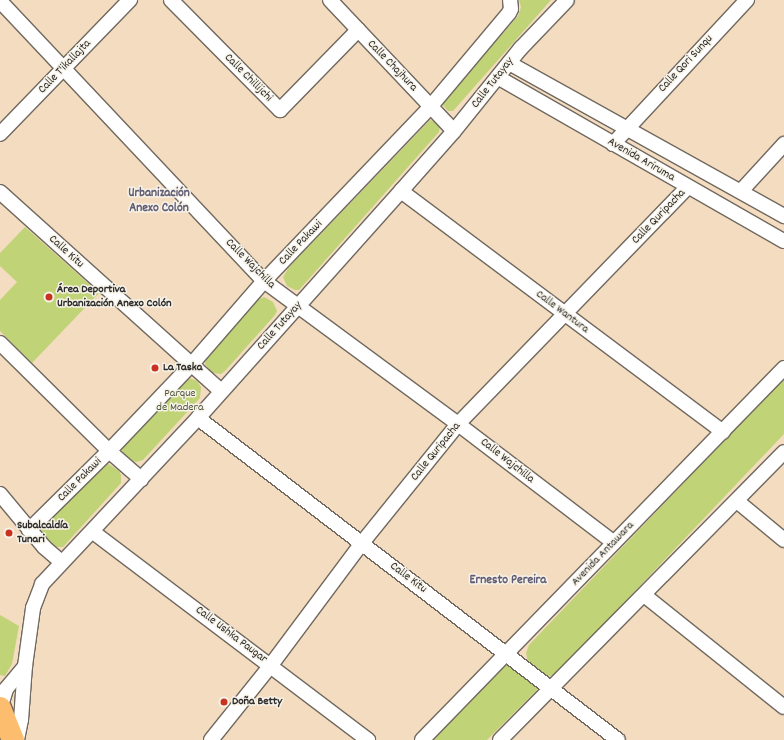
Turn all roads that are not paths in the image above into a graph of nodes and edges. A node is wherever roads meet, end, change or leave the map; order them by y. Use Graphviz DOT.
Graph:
graph roads {
  1 [pos="130,0"];
  2 [pos="171,0"];
  3 [pos="330,0"];
  4 [pos="510,0"];
  5 [pos="567,0"];
  6 [pos="746,0"];
  7 [pos="0,1"];
  8 [pos="358,30"];
  9 [pos="509,63"];
  10 [pos="63,68"];
  11 [pos="499,78"];
  12 [pos="431,106"];
  13 [pos="625,129"];
  14 [pos="454,131"];
  15 [pos="0,134"];
  16 [pos="613,144"];
  17 [pos="784,144"];
  18 [pos="688,187"];
  19 [pos="402,191"];
  20 [pos="741,191"];
  21 [pos="0,192"];
  22 [pos="784,216"];
  23 [pos="784,241"];
  24 [pos="264,281"];
  25 [pos="297,307"];
  26 [pos="564,315"];
  27 [pos="0,343"];
  28 [pos="191,365"];
  29 [pos="784,368"];
  30 [pos="221,391"];
  31 [pos="198,418"];
  32 [pos="458,424"];
  33 [pos="723,432"];
  34 [pos="109,451"];
  35 [pos="784,452"];
  36 [pos="141,479"];
  37 [pos="0,494"];
  38 [pos="737,501"];
  39 [pos="30,530"];
  40 [pos="92,532"];
  41 [pos="784,540"];
  42 [pos="613,542"];
  43 [pos="362,544"];
  44 [pos="61,562"];
  45 [pos="644,595"];
  46 [pos="507,653"];
  47 [pos="271,665"];
  48 [pos="25,666"];
  49 [pos="552,688"];
  50 [pos="784,707"];
  51 [pos="0,708"];
  52 [pos="13,740"];
  53 [pos="17,740"];
  54 [pos="211,740"];
  55 [pos="368,740"];
  56 [pos="422,740"];
  57 [pos="500,740"];
  58 [pos="618,740"];
  1 -- 10 [label="street, Calle T'ikallajta"];
  2 -- 8 [label="street, Calle Chillijchi"];
  3 -- 8 [label="street, Calle Chajhura"];
  4 -- 12 [label="street, Calle Pakawi"];
  5 -- 9 [label="street, Calle Tutayay"];
  6 -- 13 [label="street, Calle Qori Sunqu"];
  7 -- 10 [label="street, Calle Wajchilla"];
  8 -- 12 [label="street, Calle Chajhura"];
  9 -- 11 [label="street, Calle Tutayay"];
  9 -- 13 [label="street, Avenida Ariruma"];
  10 -- 15 [label="street, Calle T'ikallajta"];
  10 -- 24 [label="street, Calle Wajchilla"];
  11 -- 14 [label="street, Calle Tutayay"];
  11 -- 16 [label="street, Avenida Ariruma"];
  12 -- 14 [label="street, Calle Chajhura"];
  12 -- 24 [label="street, Calle Pakawi"];
  13 -- 16 [label="street, Calle Qori Sunqu"];
  13 -- 20 [label="street, Avenida Ariruma"];
  14 -- 19 [label="street, Calle Tutayay"];
  16 -- 18 [label="street, Avenida Ariruma"];
  17 -- 20 [label="street"];
  18 -- 23 [label="street, Avenida Ariruma"];
  18 -- 26 [label="street, Calle Quripacha"];
  19 -- 25 [label="street, Calle Tutayay"];
  19 -- 26 [label="street, Calle Wantura"];
  20 -- 22 [label="street, Avenida Ariruma"];
  21 -- 28 [label="street, Calle Kitu"];
  24 -- 25 [label="street, Calle Wajchilla"];
  24 -- 28 [label="street, Calle Pakawi"];
  25 -- 30 [label="street, Calle Tutayay"];
  25 -- 32 [label="street, Calle Wajchilla"];
  26 -- 32 [label="street, Calle Quripacha"];
  26 -- 33 [label="street, Calle Wantura"];
  27 -- 34 [label="street"];
  28 -- 30 [label="street, Calle Kitu"];
  28 -- 34 [label="street, Calle Pakawi"];
  29 -- 33 [label="street, Avenida Antawara"];
  30 -- 31 [label="street, Calle Tutayay"];
  31 -- 36 [label="street, Calle Tutayay"];
  31 -- 43 [label="street, Calle Kitu"];
  32 -- 42 [label="street, Calle Wajchilla"];
  32 -- 43 [label="street, Calle Quripacha"];
  33 -- 42 [label="street, Avenida Antawara"];
  34 -- 36 [label="street"];
  34 -- 39 [label="street, Calle Pakawi"];
  35 -- 38 [label="street"];
  36 -- 40 [label="street, Calle Tutayay"];
  37 -- 39 [label="street"];
  38 -- 41 [label="street"];
  38 -- 45 [label="street"];
  39 -- 44 [label="street"];
  40 -- 44 [label="street, Calle Tutayay"];
  40 -- 47 [label="street, Calle Ushka Paugar"];
  42 -- 46 [label="street, Avenida Antawara"];
  43 -- 46 [label="street, Calle Kitu"];
  43 -- 47 [label="street, Calle Quripacha"];
  44 -- 48 [label="street, Calle Tutayay"];
  45 -- 49 [label="street"];
  45 -- 50 [label="street"];
  46 -- 49 [label="street, Calle Kitu"];
  46 -- 56 [label="street, Avenida Antawara"];
  47 -- 54 [label="street, Calle Quripacha"];
  47 -- 55 [label="street, Calle Ushka Paugar"];
  48 -- 51 [label="street"];
  48 -- 53 [label="street, Calle Tutayay"];
  49 -- 57 [label="street"];
  49 -- 58 [label="street, Calle Kitu"];
  51 -- 52 [label="highway"];
}
